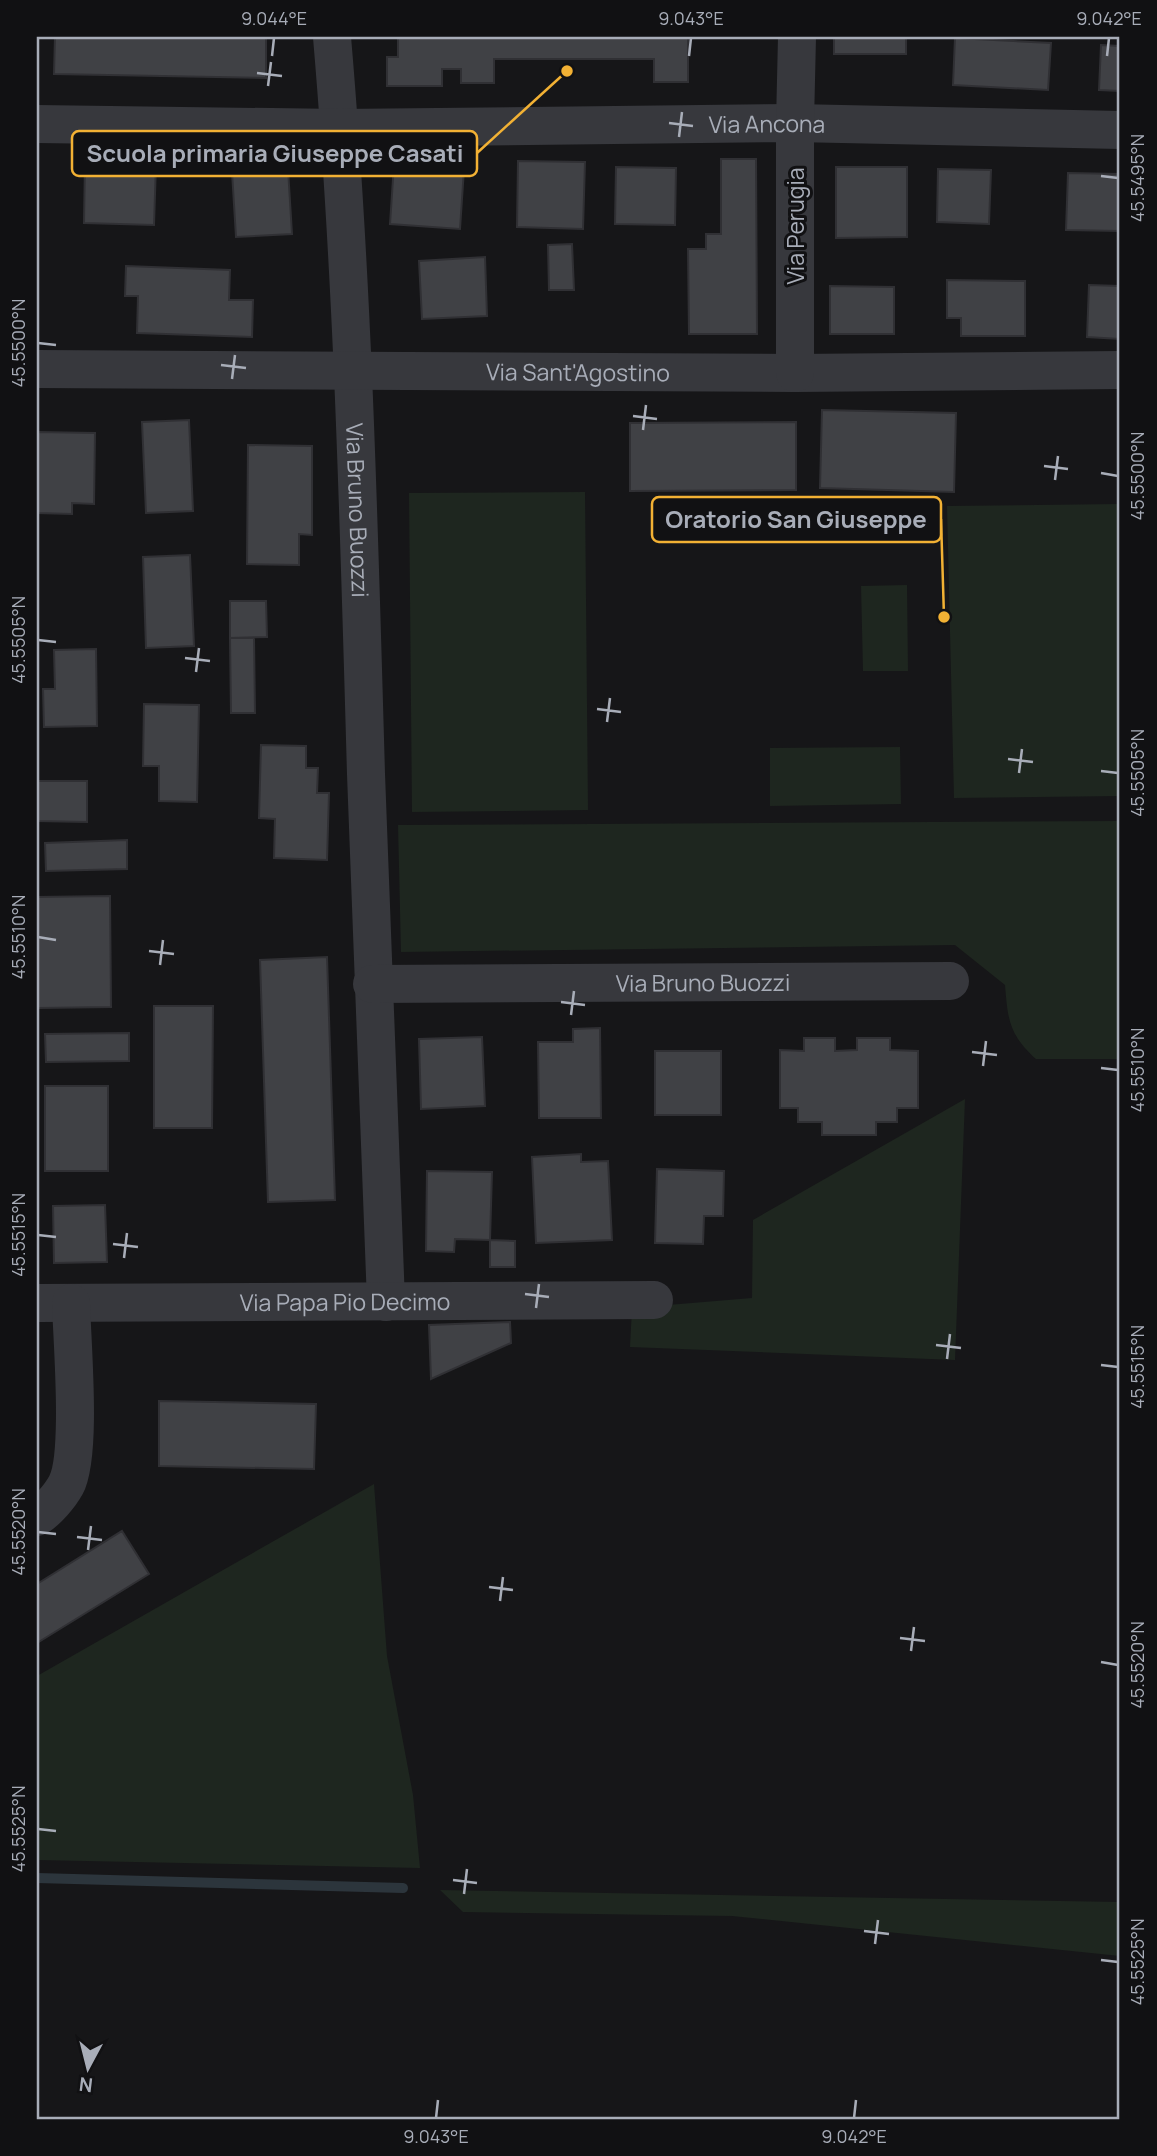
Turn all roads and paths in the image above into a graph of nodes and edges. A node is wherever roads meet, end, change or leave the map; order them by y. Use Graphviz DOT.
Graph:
graph roads {
  1 [pos="332,37"];
  2 [pos="797,37"];
  3 [pos="795,123"];
  4 [pos="37,124"];
  5 [pos="340,128"];
  6 [pos="1120,130"];
  7 [pos="37,369"];
  8 [pos="1120,370"];
  9 [pos="355,372"];
  10 [pos="795,373"];
  11 [pos="950,981"];
  12 [pos="372,984"];
  13 [pos="654,1300"];
  14 [pos="386,1302"];
  15 [pos="54,1303"];
  16 [pos="37,1517"];
  1 -- 5 [label="street, Via Bruno Buozzi"];
  2 -- 3 [label="street, Via Perugia"];
  3 -- 5 [label="street, Via Ancona"];
  3 -- 6 [label="street, Via Ancona"];
  3 -- 10 [label="street, Via Perugia"];
  4 -- 5 [label="street, Via Ancona"];
  5 -- 9 [label="street, Via Bruno Buozzi"];
  7 -- 9 [label="street, Via Sant'Agostino"];
  8 -- 10 [label="street, Via Sant'Agostino"];
  9 -- 10 [label="street, Via Sant'Agostino"];
  9 -- 12 [label="street, Via Bruno Buozzi"];
  11 -- 12 [label="street, Via Bruno Buozzi"];
  12 -- 14 [label="street, Via Bruno Buozzi"];
  13 -- 14 [label="street, Via Papa Pio Decimo"];
  14 -- 15 [label="street, Via Papa Pio Decimo"];
  15 -- 16 [label="street"];
}
